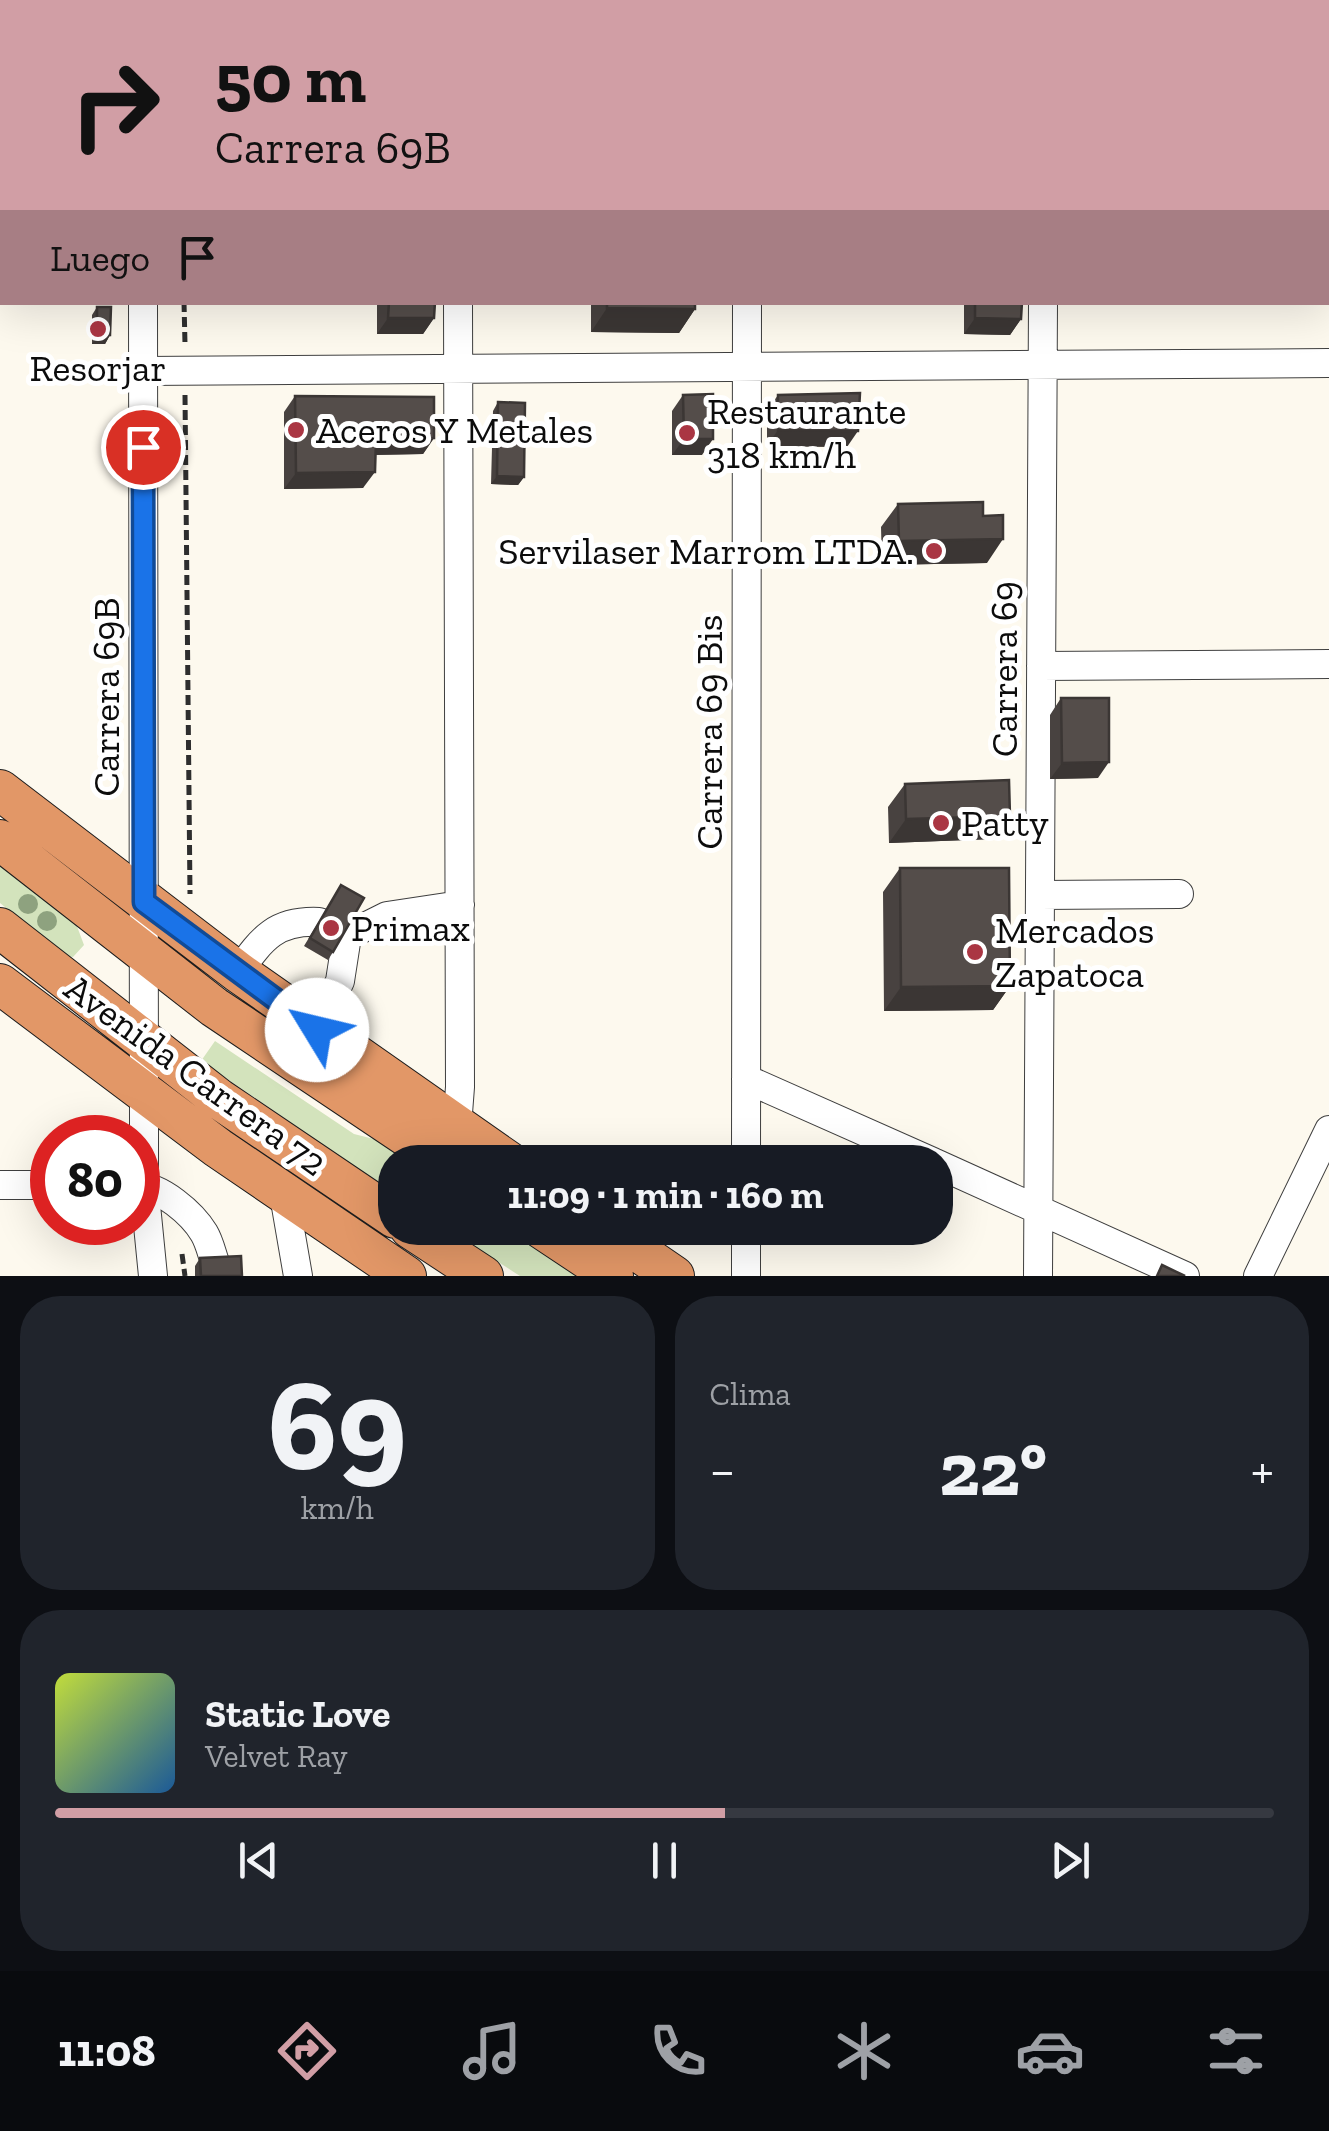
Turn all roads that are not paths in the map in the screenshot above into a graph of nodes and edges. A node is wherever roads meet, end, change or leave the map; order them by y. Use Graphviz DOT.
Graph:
graph roads {
  1 [pos="143,305"];
  2 [pos="458,305"];
  3 [pos="747,305"];
  4 [pos="1044,305"];
  5 [pos="1329,363"];
  6 [pos="1044,365"];
  7 [pos="747,367"];
  8 [pos="458,369"];
  9 [pos="143,371"];
  10 [pos="1329,664"];
  11 [pos="1041,666"];
  12 [pos="0,790"];
  13 [pos="0,840"];
  14 [pos="1179,894"];
  15 [pos="1040,895"];
  16 [pos="144,902"];
  17 [pos="460,905"];
  18 [pos="0,928"];
  19 [pos="336,930"];
  20 [pos="144,952"];
  21 [pos="238,972"];
  22 [pos="0,984"];
  23 [pos="317,1030"];
  24 [pos="144,1040"];
  25 [pos="746,1079"];
  26 [pos="144,1092"];
  27 [pos="143,1115"];
  28 [pos="1329,1130"];
  29 [pos="451,1144"];
  30 [pos="746,1145"];
  31 [pos="894,1145"];
  32 [pos="953,1172"];
  33 [pos="0,1185"];
  34 [pos="30,1186"];
  35 [pos="160,1195"];
  36 [pos="284,1195"];
  37 [pos="378,1207"];
  38 [pos="1039,1210"];
  39 [pos="149,1245"];
  40 [pos="436,1245"];
  41 [pos="567,1245"];
  42 [pos="610,1245"];
  43 [pos="628,1245"];
  44 [pos="746,1245"];
  45 [pos="216,1265"];
  46 [pos="153,1276"];
  47 [pos="298,1276"];
  48 [pos="406,1276"];
  49 [pos="483,1276"];
  50 [pos="613,1276"];
  51 [pos="622,1276"];
  52 [pos="674,1276"];
  53 [pos="746,1276"];
  54 [pos="1038,1276"];
  55 [pos="1186,1276"];
  56 [pos="1258,1276"];
  1 -- 9 [label="street, Carrera 69B"];
  2 -- 8 [label="street"];
  3 -- 7 [label="street, Carrera 69 Bis"];
  4 -- 6 [label="street, Carrera 69"];
  5 -- 6 [label="street"];
  6 -- 7 [label="street"];
  6 -- 11 [label="street, Carrera 69"];
  7 -- 8 [label="street"];
  7 -- 25 [label="street, Carrera 69 Bis"];
  8 -- 9 [label="street"];
  8 -- 17 [label="street"];
  9 -- 16 [label="street, Carrera 69B"];
  10 -- 11 [label="street"];
  11 -- 15 [label="street, Carrera 69"];
  12 -- 16 [label="highway, Avenida Carrera 72"];
  13 -- 20 [label="highway, Avenida Carrera 72"];
  14 -- 15 [label="street"];
  15 -- 38 [label="street, Carrera 69"];
  16 -- 20 [label="street, Carrera 69B"];
  16 -- 21 [label="highway, Avenida Carrera 72"];
  17 -- 19 [label="street"];
  17 -- 29 [label="street"];
  18 -- 24 [label="highway, Avenida Carrera 72"];
  19 -- 21 [label="street"];
  19 -- 23 [label="street"];
  20 -- 24 [label="street, Carrera 69B"];
  20 -- 29 [label="highway, Avenida Carrera 72"];
  21 -- 23 [label="highway, Avenida Carrera 72"];
  22 -- 26 [label="highway, Avenida Carrera 72"];
  23 -- 29 [label="highway, Avenida Carrera 72"];
  24 -- 26 [label="street, Carrera 69B"];
  24 -- 37 [label="highway, Avenida Carrera 72"];
  25 -- 30 [label="street, Carrera 69 Bis"];
  25 -- 31 [label="street"];
  26 -- 27 [label="street, Carrera 69B"];
  26 -- 36 [label="highway, Avenida Carrera 72"];
  28 -- 56 [label="street"];
  32 -- 38 [label="street"];
  33 -- 34 [label="street"];
  35 -- 45 [label="street"];
  36 -- 47 [label="street"];
  36 -- 48 [label="highway, Avenida Carrera 72"];
  38 -- 54 [label="street, Carrera 69"];
  38 -- 55 [label="street"];
  39 -- 46 [label="street, Carrera 69B"];
  40 -- 49 [label="highway"];
  41 -- 50 [label="highway"];
  42 -- 51 [label="highway"];
  43 -- 52 [label="highway"];
  44 -- 53 [label="street"];
}
